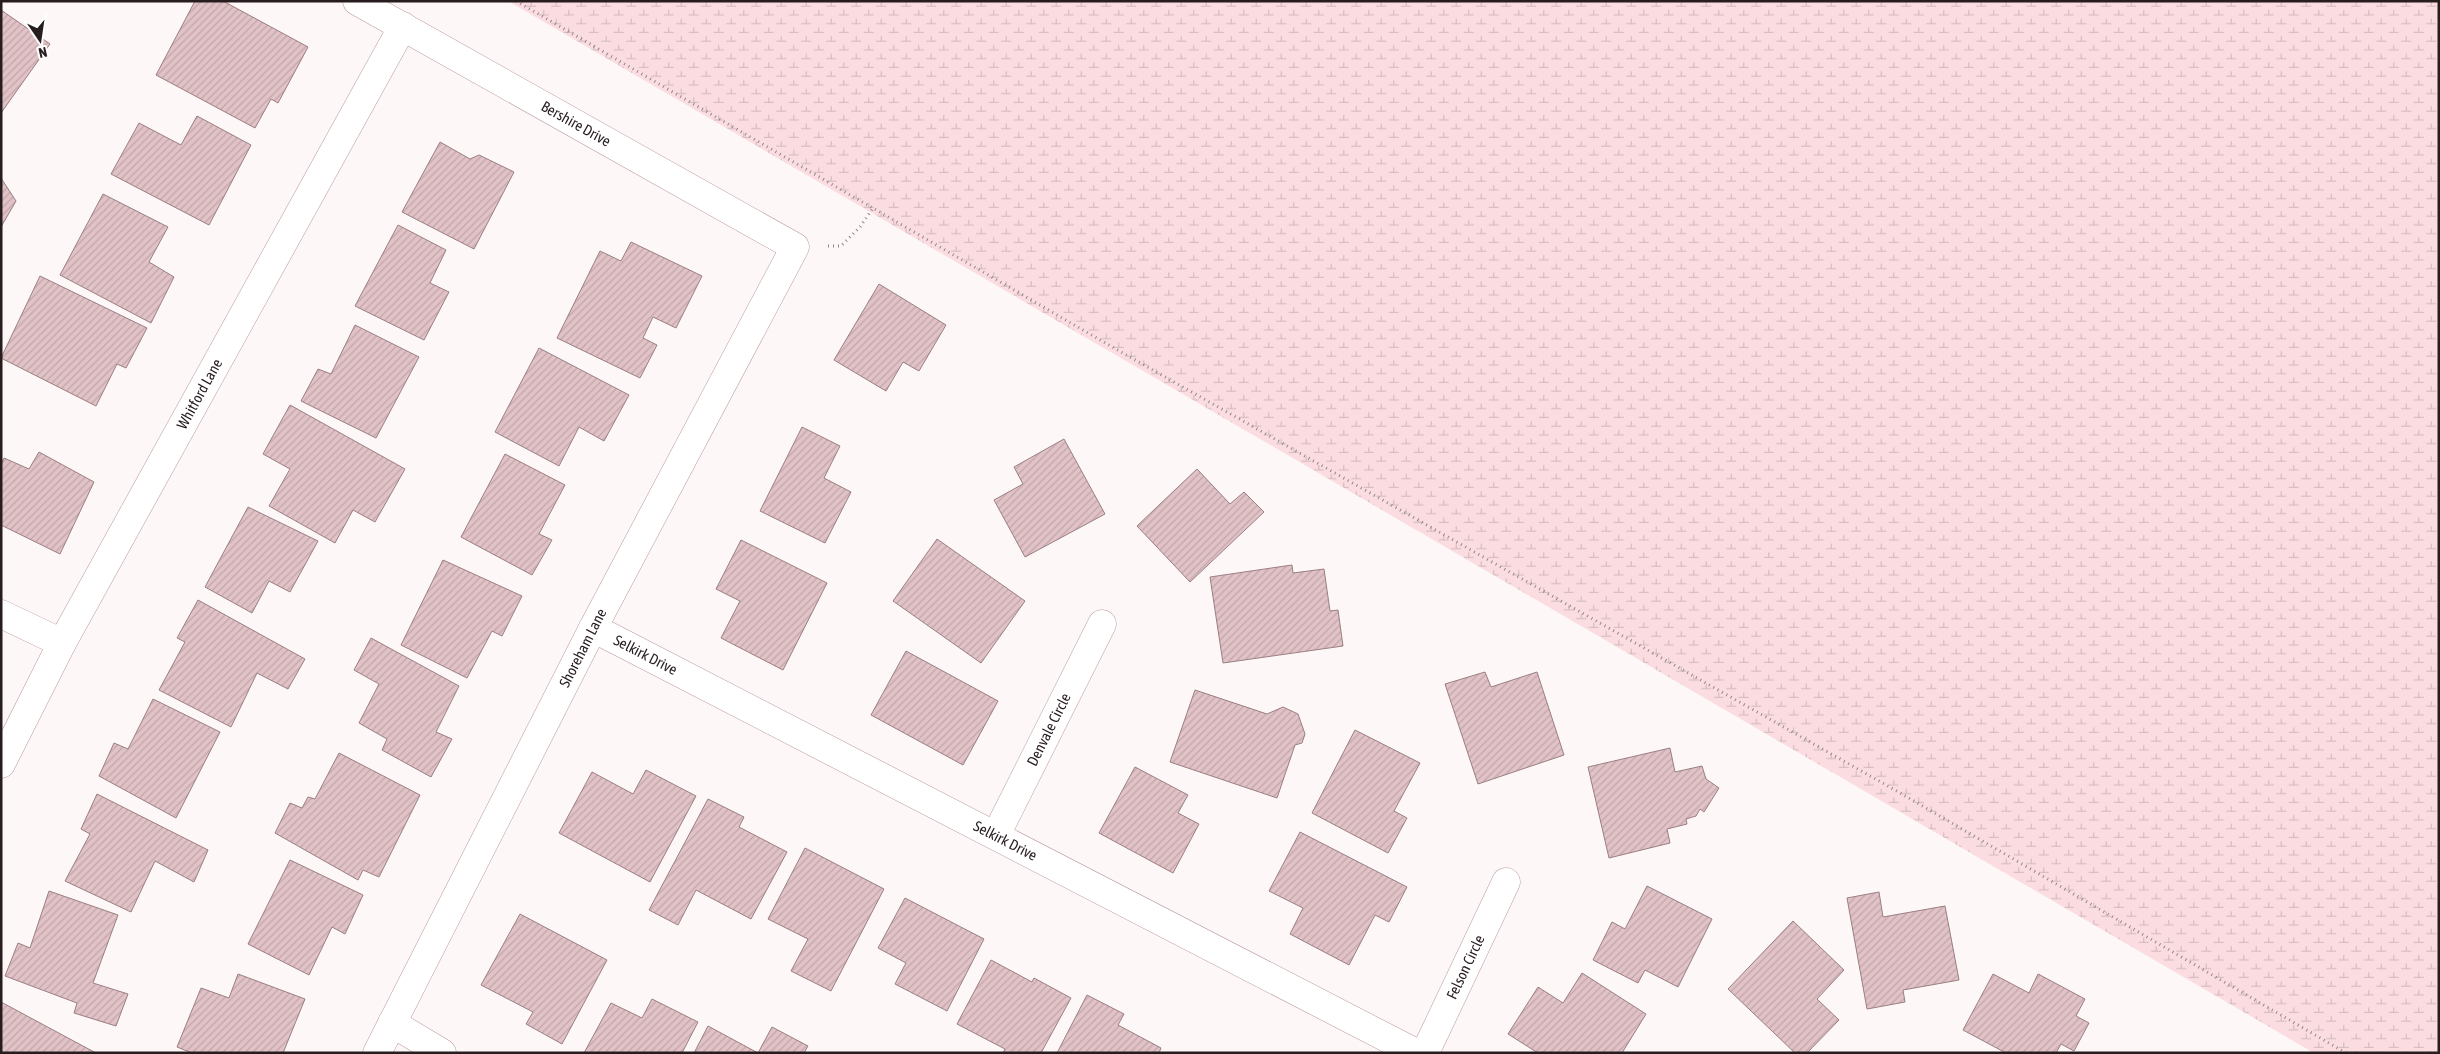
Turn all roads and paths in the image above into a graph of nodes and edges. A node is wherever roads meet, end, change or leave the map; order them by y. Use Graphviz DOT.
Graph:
graph roads {
  1 [pos="357,1"];
  2 [pos="516,1"];
  3 [pos="403,26"];
  4 [pos="873,208"];
  5 [pos="795,247"];
  6 [pos="1,614"];
  7 [pos="1102,624"];
  8 [pos="593,628"];
  9 [pos="62,643"];
  10 [pos="1,764"];
  11 [pos="996,835"];
  12 [pos="1506,882"];
  13 [pos="392,1023"];
  14 [pos="377,1053"];
  15 [pos="442,1053"];
  16 [pos="1416,1053"];
  17 [pos="1425,1053"];
  18 [pos="2346,1053"];
  1 -- 3 [label="street, Bershire Drive"];
  2 -- 4 [label="path"];
  3 -- 5 [label="street, Bershire Drive"];
  3 -- 9 [label="street, Whitford Lane"];
  4 -- 5 [label="path"];
  4 -- 18 [label="path"];
  5 -- 8 [label="street, Shoreham Lane"];
  6 -- 9 [label="street"];
  7 -- 11 [label="street, Denvale Circle"];
  8 -- 11 [label="street, Selkirk Drive"];
  8 -- 13 [label="street, Shoreham Lane"];
  9 -- 10 [label="street, Whitford Lane"];
  11 -- 16 [label="street, Selkirk Drive"];
  12 -- 17 [label="street, Felson Circle"];
  13 -- 14 [label="street, Shoreham Lane"];
  13 -- 15 [label="street"];
}
